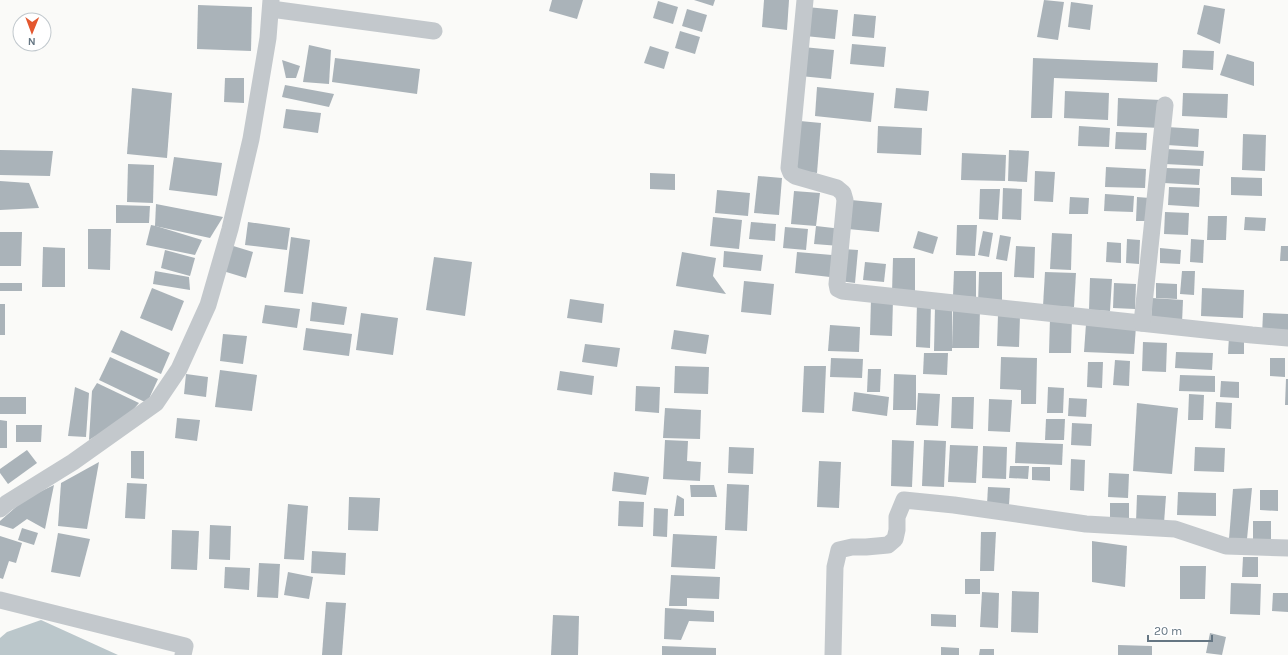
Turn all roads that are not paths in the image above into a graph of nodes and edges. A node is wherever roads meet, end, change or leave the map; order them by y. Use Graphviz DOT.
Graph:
graph roads {
  1 [pos="805,0"];
  2 [pos="271,4"];
  3 [pos="434,31"];
  4 [pos="1165,105"];
  5 [pos="1142,323"];
  6 [pos="1288,338"];
  7 [pos="0,509"];
  8 [pos="1288,548"];
  9 [pos="0,600"];
  10 [pos="183,655"];
  11 [pos="833,655"];
  1 -- 5 [label="street"];
  2 -- 3 [label="street"];
  2 -- 7 [label="street"];
  4 -- 5 [label="street"];
  5 -- 6 [label="street"];
  8 -- 11 [label="street"];
  9 -- 10 [label="street"];
}
